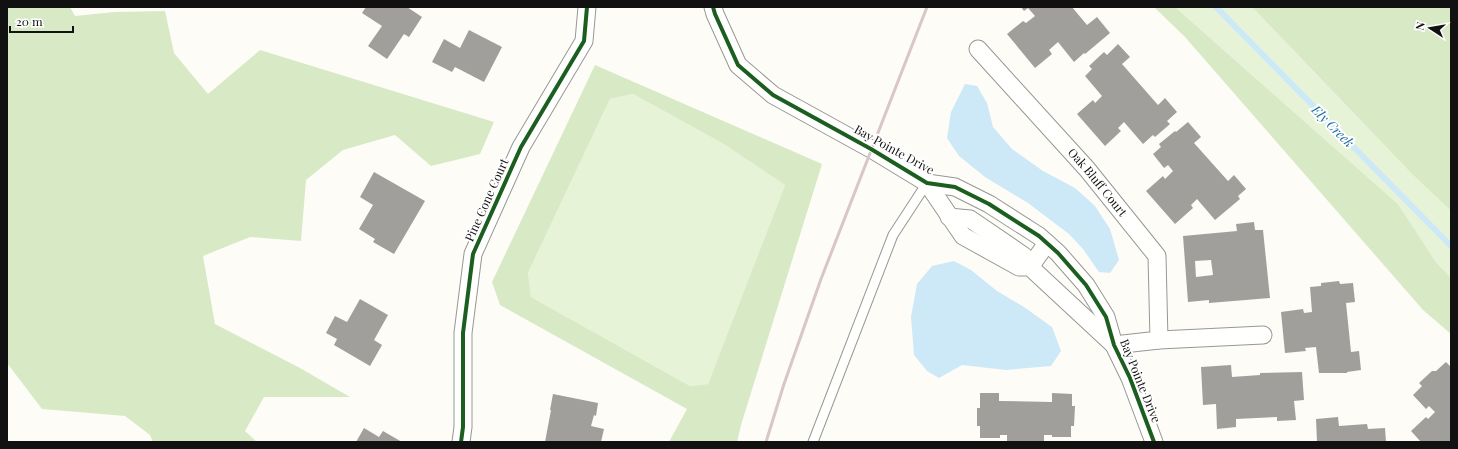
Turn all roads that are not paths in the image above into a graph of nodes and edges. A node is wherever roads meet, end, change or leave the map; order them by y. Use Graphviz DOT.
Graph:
graph roads {
  1 [pos="587,7"];
  2 [pos="713,7"];
  3 [pos="978,48"];
  4 [pos="927,183"];
  5 [pos="1047,243"];
  6 [pos="1030,267"];
  7 [pos="1263,335"];
  8 [pos="1159,340"];
  9 [pos="1114,345"];
  10 [pos="461,442"];
  11 [pos="813,442"];
  12 [pos="1154,442"];
  1 -- 10 [label="street, Pine Cone Court"];
  2 -- 4 [label="street, Bay Pointe Drive"];
  3 -- 8 [label="street, Oak Bluff Court"];
  4 -- 5 [label="street, Bay Pointe Drive"];
  4 -- 6 [label="street, Bay Pointe Drive"];
  4 -- 11 [label="lane"];
  5 -- 6 [label="street"];
  5 -- 9 [label="street, Bay Pointe Drive"];
  6 -- 9 [label="street, Bay Pointe Drive"];
  7 -- 8 [label="street"];
  8 -- 9 [label="street"];
  9 -- 12 [label="street, Bay Pointe Drive"];
}
